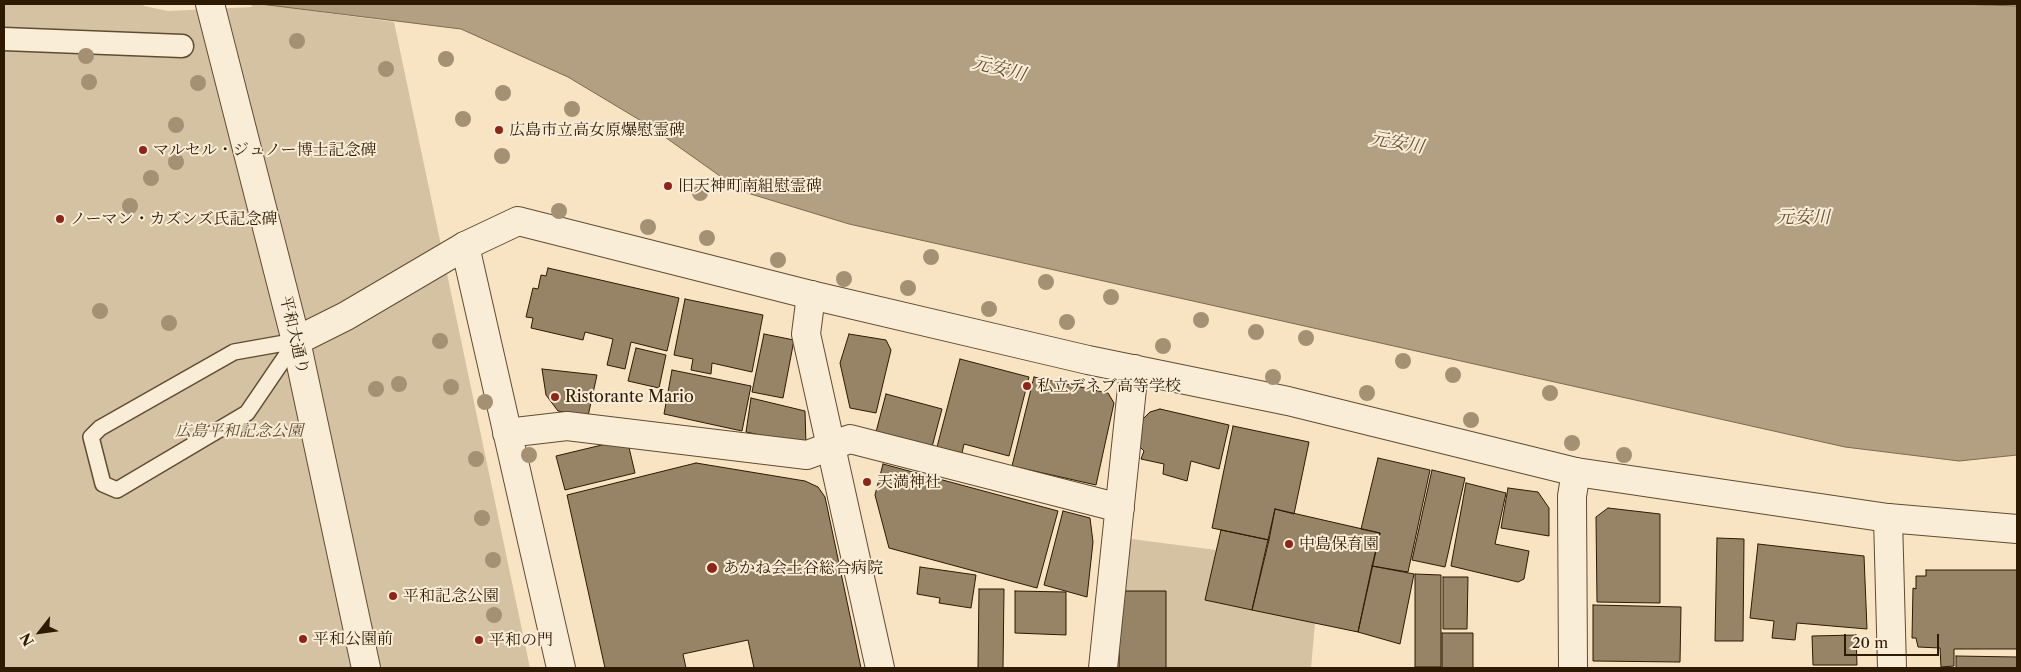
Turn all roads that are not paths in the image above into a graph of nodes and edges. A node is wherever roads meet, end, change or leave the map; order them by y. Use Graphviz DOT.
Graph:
graph roads {
  1 [pos="211,9"];
  2 [pos="4,40"];
  3 [pos="182,46"];
  4 [pos="465,246"];
  5 [pos="811,295"];
  6 [pos="296,341"];
  7 [pos="1134,369"];
  8 [pos="507,434"];
  9 [pos="831,447"];
  10 [pos="1576,472"];
  11 [pos="1120,508"];
  12 [pos="1888,518"];
  13 [pos="2017,529"];
  14 [pos="360,639"];
  15 [pos="366,668"];
  16 [pos="374,668"];
  17 [pos="561,668"];
  18 [pos="880,668"];
  19 [pos="1103,668"];
  20 [pos="1574,668"];
  21 [pos="1892,668"];
  1 -- 6 [label="street, 平和大通り"];
  2 -- 3 [label="street"];
  4 -- 5 [label="street"];
  4 -- 6 [label="street"];
  4 -- 8 [label="street"];
  5 -- 7 [label="street"];
  5 -- 9 [label="street"];
  6 -- 6 [label="lane"];
  6 -- 14 [label="street, 平和大通り"];
  7 -- 10 [label="street"];
  7 -- 11 [label="street"];
  8 -- 9 [label="street"];
  8 -- 17 [label="street"];
  9 -- 11 [label="street"];
  9 -- 18 [label="street"];
  10 -- 12 [label="street"];
  10 -- 20 [label="street"];
  11 -- 19 [label="street"];
  12 -- 13 [label="street"];
  12 -- 21 [label="street"];
  14 -- 15 [label="street, 平和大通り"];
  14 -- 16 [label="street"];
}
